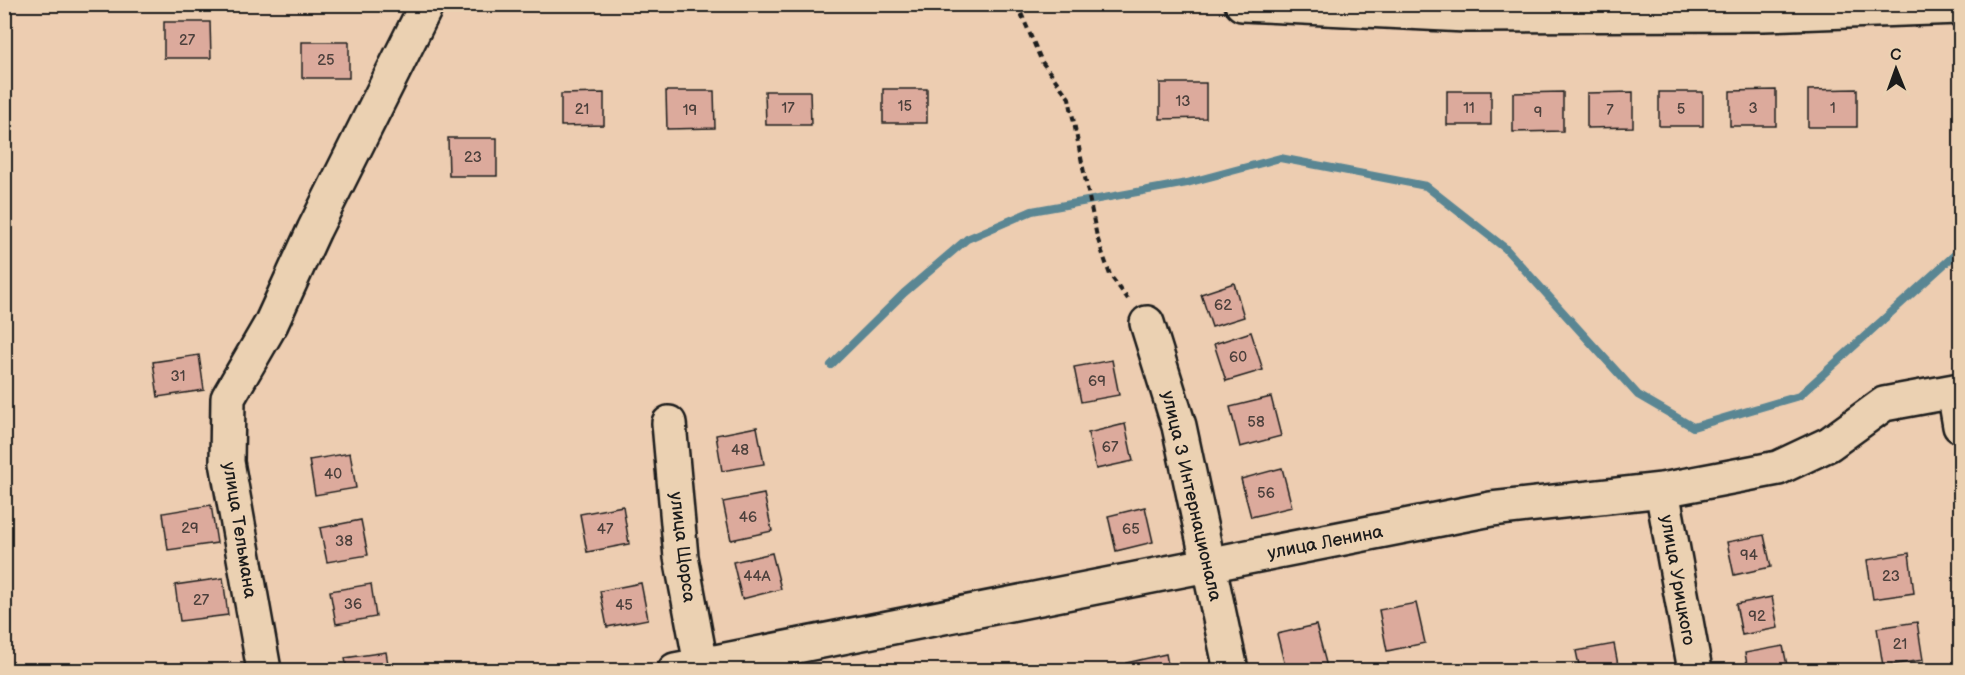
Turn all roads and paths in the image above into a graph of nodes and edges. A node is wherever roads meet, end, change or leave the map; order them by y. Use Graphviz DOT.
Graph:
graph roads {
  1 [pos="426,4"];
  2 [pos="1017,4"];
  3 [pos="1242,4"];
  4 [pos="1960,8"];
  5 [pos="1147,323"];
  6 [pos="1957,390"];
  7 [pos="669,423"];
  8 [pos="1960,426"];
  9 [pos="1662,490"];
  10 [pos="1209,565"];
  11 [pos="693,669"];
  12 [pos="264,670"];
  13 [pos="1231,670"];
  14 [pos="1695,670"];
  1 -- 12 [label="street, улица Тельмана"];
  2 -- 5 [label="path"];
  3 -- 4 [label="street"];
  5 -- 10 [label="street, улица 3 Интернационала"];
  6 -- 8 [label="street"];
  6 -- 9 [label="street, улица Ленина"];
  7 -- 11 [label="street, улица Щорса"];
  9 -- 10 [label="street, улица Ленина"];
  9 -- 14 [label="street, улица Урицкого"];
  10 -- 11 [label="street, улица Ленина"];
  10 -- 13 [label="street, улица 3 Интернационала"];
}
